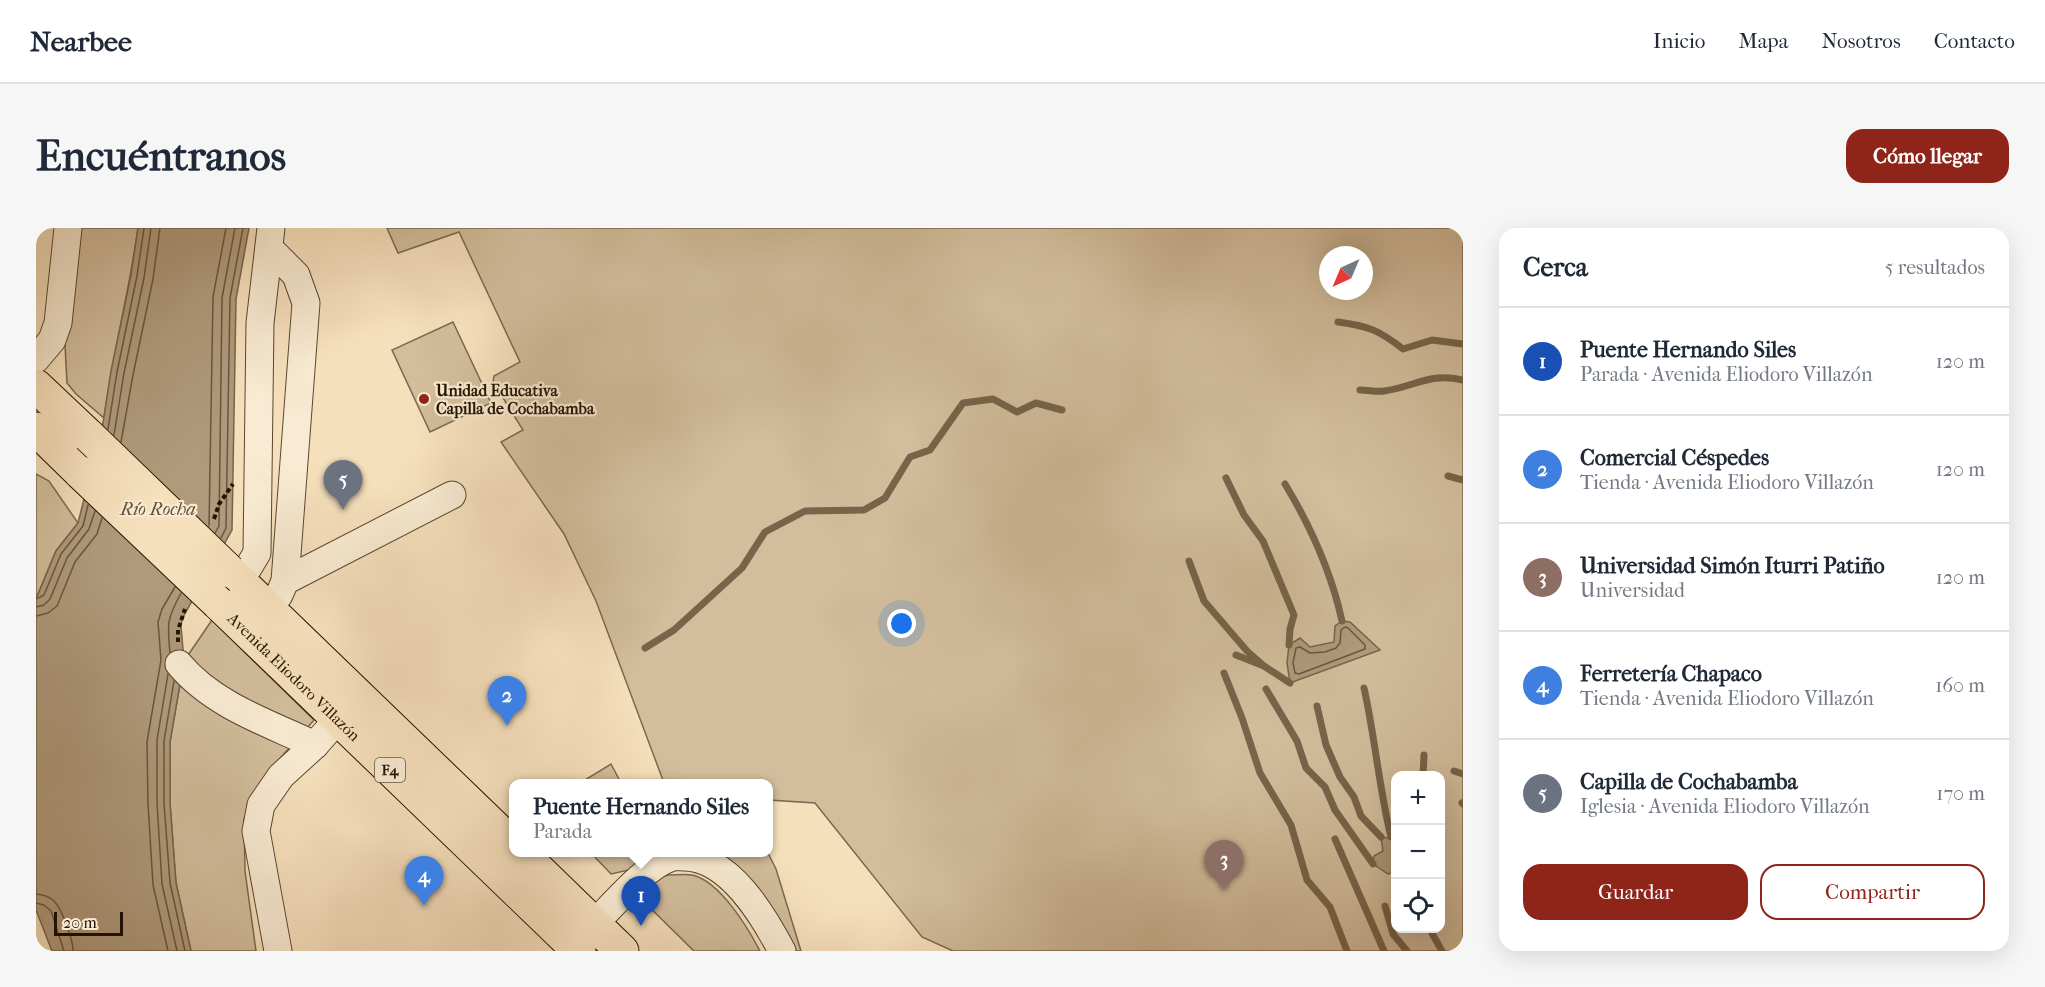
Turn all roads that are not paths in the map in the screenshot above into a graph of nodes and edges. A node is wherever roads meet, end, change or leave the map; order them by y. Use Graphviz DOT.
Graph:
graph roads {
  1 [pos="68,228"];
  2 [pos="270,238"];
  3 [pos="36,359"];
  4 [pos="36,386"];
  5 [pos="36,429"];
  6 [pos="452,495"];
  7 [pos="285,581"];
  8 [pos="228,584"];
  9 [pos="267,608"];
  10 [pos="179,664"];
  11 [pos="338,720"];
  12 [pos="315,745"];
  13 [pos="509,842"];
  14 [pos="524,857"];
  15 [pos="586,937"];
  16 [pos="278,951"];
  17 [pos="622,951"];
  18 [pos="782,951"];
  1 -- 3 [label="street"];
  2 -- 7 [label="street"];
  2 -- 8 [label="street"];
  4 -- 8 [label="highway, Avenida Eliodoro Villazón / F4, bridge"];
  5 -- 8 [label="highway, Avenida Eliodoro Villazón / F4, bridge"];
  6 -- 7 [label="street"];
  7 -- 9 [label="street"];
  8 -- 9 [label="highway, Avenida Eliodoro Villazón / F4"];
  8 -- 11 [label="highway, Avenida Eliodoro Villazón / F4"];
  9 -- 13 [label="highway, Avenida Eliodoro Villazón / F4"];
  10 -- 12 [label="street"];
  11 -- 12 [label="street"];
  11 -- 15 [label="highway, Avenida Eliodoro Villazón / F4"];
  12 -- 16 [label="street"];
  14 -- 15 [label="highway, Avenida Eliodoro Villazón / F4"];
  15 -- 17 [label="highway, Avenida Eliodoro Villazón / F4"];
  15 -- 18 [label="street"];
}
